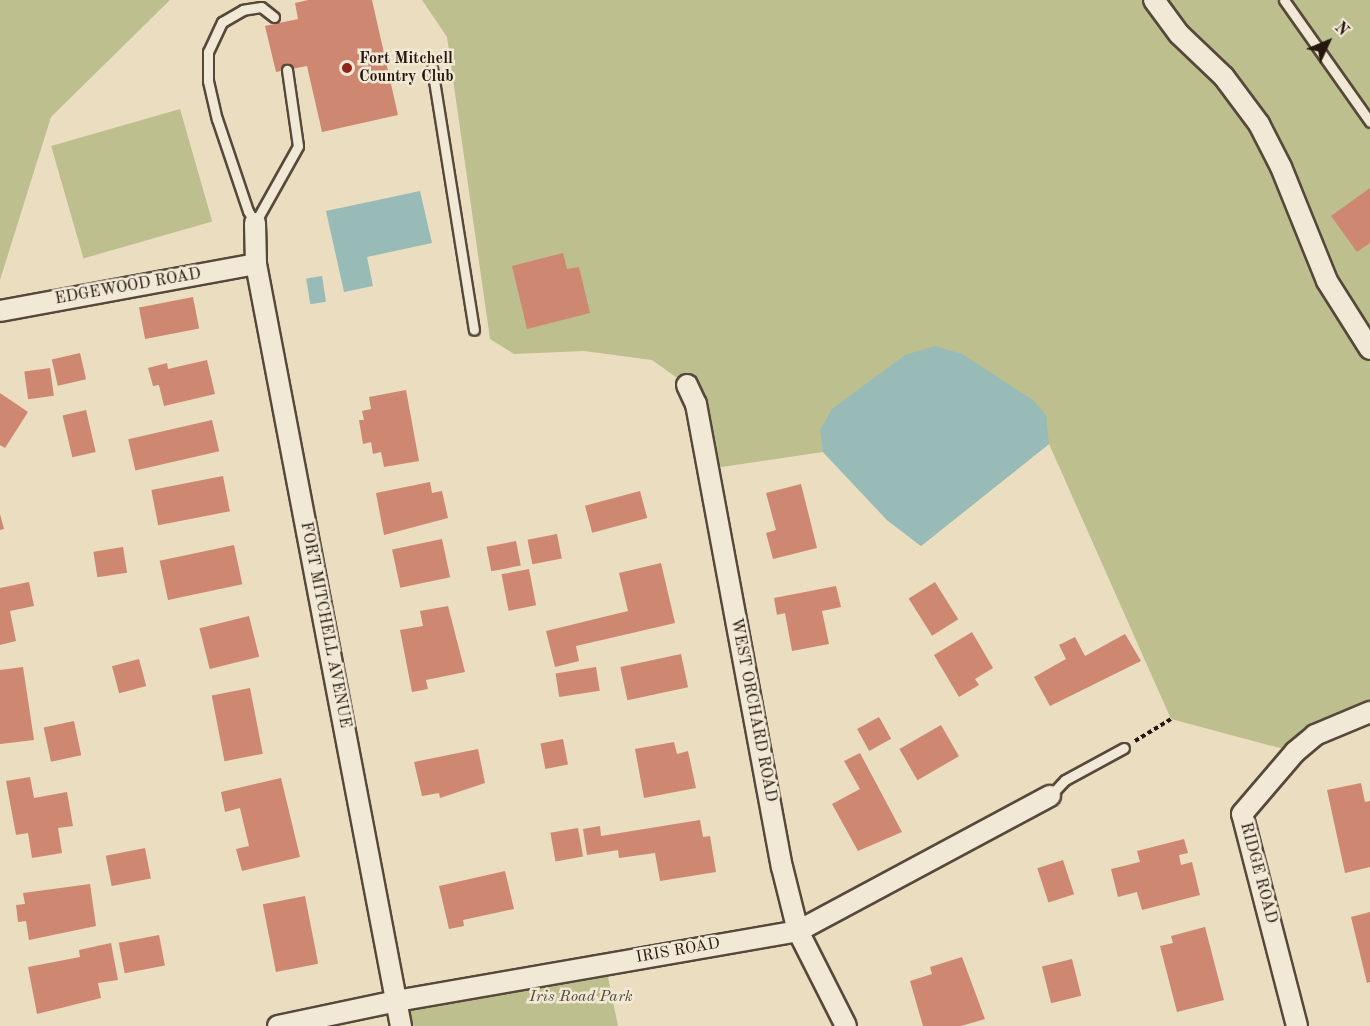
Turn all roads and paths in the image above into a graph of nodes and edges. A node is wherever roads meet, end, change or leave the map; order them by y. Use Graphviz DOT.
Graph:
graph roads {
  1 [pos="1154,0"];
  2 [pos="1284,0"];
  3 [pos="274,17"];
  4 [pos="432,68"];
  5 [pos="287,70"];
  6 [pos="1370,122"];
  7 [pos="255,223"];
  8 [pos="256,264"];
  9 [pos="0,310"];
  10 [pos="474,330"];
  11 [pos="1370,350"];
  12 [pos="687,385"];
  13 [pos="1370,712"];
  14 [pos="1171,719"];
  15 [pos="1124,748"];
  16 [pos="1050,796"];
  17 [pos="798,931"];
  18 [pos="397,1001"];
  19 [pos="278,1026"];
  20 [pos="401,1026"];
  21 [pos="846,1026"];
  22 [pos="1297,1026"];
  1 -- 11 [label="street"];
  2 -- 6 [label="lane"];
  3 -- 7 [label="lane"];
  4 -- 10 [label="lane"];
  5 -- 7 [label="lane"];
  7 -- 8 [label="street, FORT MITCHELL AVENUE"];
  8 -- 9 [label="street, EDGEWOOD ROAD"];
  8 -- 18 [label="street, FORT MITCHELL AVENUE"];
  12 -- 17 [label="street, WEST ORCHARD ROAD"];
  13 -- 22 [label="street, RIDGE ROAD"];
  14 -- 15 [label="path"];
  15 -- 16 [label="lane"];
  16 -- 17 [label="street, IRIS ROAD"];
  17 -- 18 [label="street, IRIS ROAD"];
  17 -- 21 [label="street, WEST ORCHARD ROAD"];
  18 -- 19 [label="street, IRIS ROAD"];
  18 -- 20 [label="street, FORT MITCHELL AVENUE"];
}
